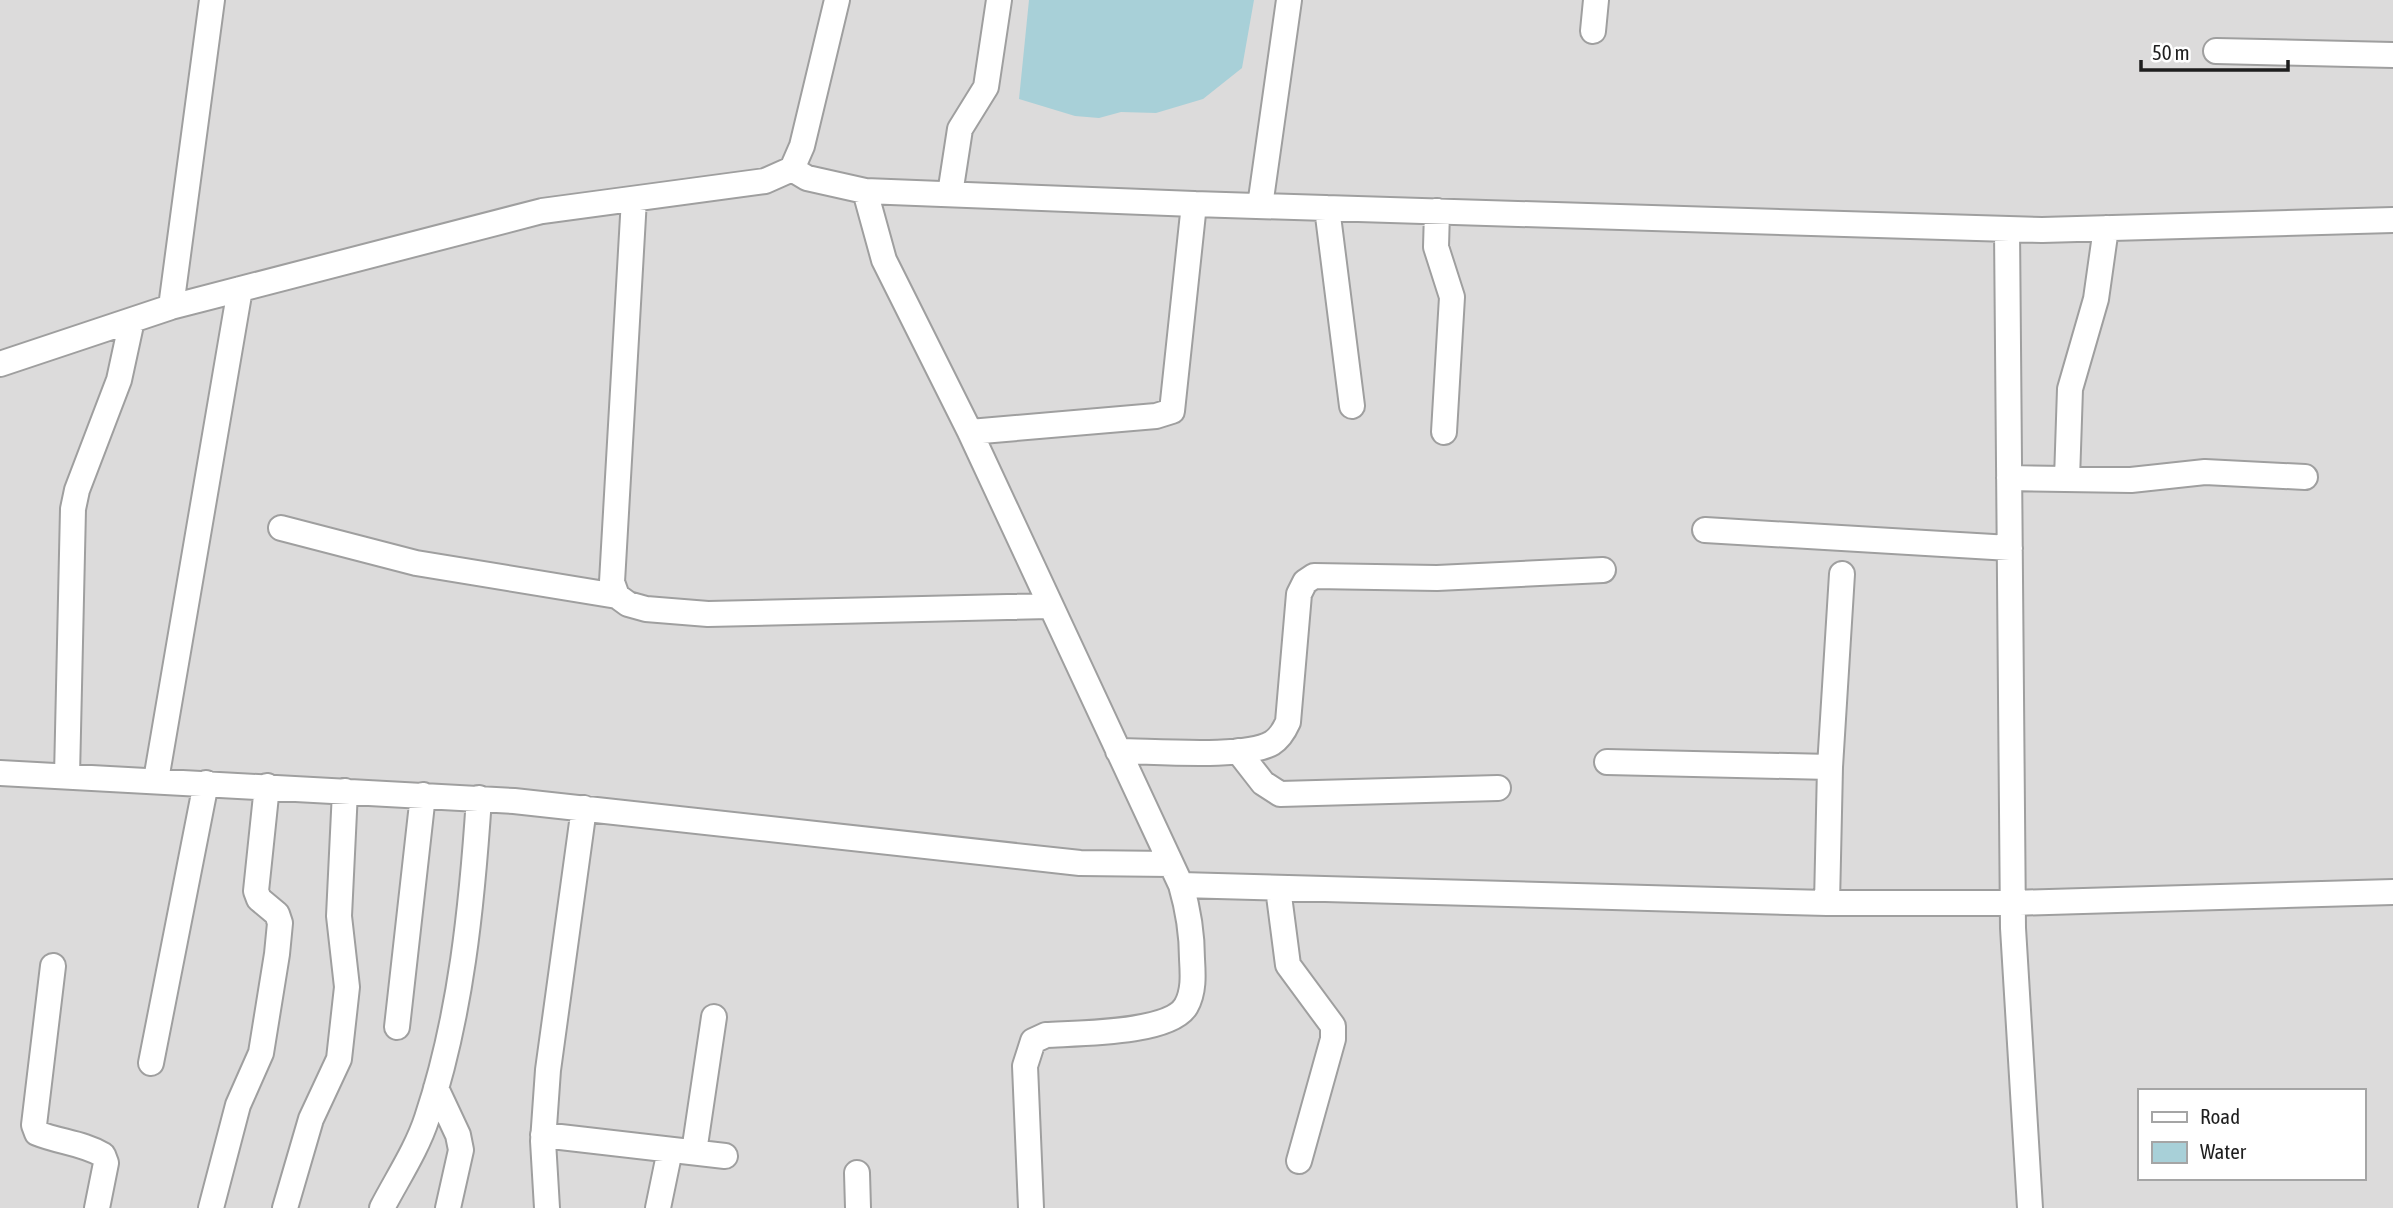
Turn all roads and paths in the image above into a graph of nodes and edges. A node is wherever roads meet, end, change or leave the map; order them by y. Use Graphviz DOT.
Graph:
graph roads {
  1 [pos="212,0"];
  2 [pos="837,0"];
  3 [pos="999,0"];
  4 [pos="1289,0"];
  5 [pos="1596,0"];
  6 [pos="1593,31"];
  7 [pos="2216,51"];
  8 [pos="2393,55"];
  9 [pos="792,169"];
  10 [pos="865,191"];
  11 [pos="950,194"];
  12 [pos="634,199"];
  13 [pos="1194,204"];
  14 [pos="1260,206"];
  15 [pos="1326,208"];
  16 [pos="1437,211"];
  17 [pos="2393,220"];
  18 [pos="2106,228"];
  19 [pos="2007,229"];
  20 [pos="240,289"];
  21 [pos="171,307"];
  22 [pos="132,320"];
  23 [pos="0,364"];
  24 [pos="1352,406"];
  25 [pos="970,432"];
  26 [pos="1444,432"];
  27 [pos="2305,477"];
  28 [pos="2009,478"];
  29 [pos="2067,479"];
  30 [pos="281,528"];
  31 [pos="1705,530"];
  32 [pos="2010,548"];
  33 [pos="1603,570"];
  34 [pos="1842,574"];
  35 [pos="617,596"];
  36 [pos="1050,606"];
  37 [pos="1118,751"];
  38 [pos="1238,751"];
  39 [pos="1608,762"];
  40 [pos="1830,767"];
  41 [pos="0,773"];
  42 [pos="68,776"];
  43 [pos="156,780"];
  44 [pos="206,783"];
  45 [pos="267,786"];
  46 [pos="1497,788"];
  47 [pos="345,791"];
  48 [pos="423,796"];
  49 [pos="478,798"];
  50 [pos="584,808"];
  51 [pos="1176,874"];
  52 [pos="1278,888"];
  53 [pos="2393,892"];
  54 [pos="1827,903"];
  55 [pos="2012,903"];
  56 [pos="53,965"];
  57 [pos="714,1017"];
  58 [pos="397,1027"];
  59 [pos="151,1063"];
  60 [pos="436,1088"];
  61 [pos="543,1135"];
  62 [pos="682,1151"];
  63 [pos="725,1156"];
  64 [pos="1299,1161"];
  65 [pos="857,1173"];
  66 [pos="97,1208"];
  67 [pos="211,1208"];
  68 [pos="285,1208"];
  69 [pos="382,1208"];
  70 [pos="448,1208"];
  71 [pos="547,1208"];
  72 [pos="658,1208"];
  73 [pos="858,1208"];
  74 [pos="1031,1208"];
  75 [pos="2030,1208"];
  1 -- 21 [label="street"];
  2 -- 9 [label="street"];
  3 -- 11 [label="street"];
  4 -- 14 [label="street"];
  5 -- 6 [label="street"];
  7 -- 8 [label="street"];
  9 -- 10 [label="street"];
  9 -- 12 [label="street"];
  10 -- 11 [label="street"];
  10 -- 25 [label="street"];
  11 -- 13 [label="street"];
  12 -- 20 [label="street"];
  12 -- 35 [label="street"];
  13 -- 14 [label="street"];
  13 -- 25 [label="street"];
  14 -- 15 [label="street"];
  15 -- 16 [label="street"];
  15 -- 24 [label="street"];
  16 -- 19 [label="street"];
  16 -- 26 [label="street"];
  17 -- 18 [label="street"];
  18 -- 19 [label="street"];
  18 -- 29 [label="street"];
  19 -- 28 [label="street"];
  20 -- 21 [label="street"];
  20 -- 43 [label="street"];
  21 -- 22 [label="street"];
  22 -- 23 [label="street"];
  22 -- 42 [label="street"];
  25 -- 36 [label="street"];
  27 -- 29 [label="street"];
  28 -- 29 [label="street"];
  28 -- 32 [label="street"];
  30 -- 35 [label="street"];
  31 -- 32 [label="street"];
  32 -- 55 [label="street"];
  33 -- 38 [label="street"];
  34 -- 40 [label="street"];
  35 -- 36 [label="street"];
  36 -- 37 [label="street"];
  37 -- 38 [label="street"];
  37 -- 51 [label="street"];
  38 -- 46 [label="street"];
  39 -- 40 [label="street"];
  40 -- 54 [label="street"];
  41 -- 42 [label="street"];
  42 -- 43 [label="street"];
  43 -- 44 [label="street"];
  44 -- 45 [label="street"];
  44 -- 59 [label="street"];
  45 -- 47 [label="street"];
  45 -- 67 [label="street"];
  47 -- 48 [label="street"];
  47 -- 68 [label="street"];
  48 -- 49 [label="street"];
  48 -- 58 [label="street"];
  49 -- 50 [label="street"];
  49 -- 60 [label="street"];
  50 -- 51 [label="street"];
  50 -- 61 [label="street"];
  51 -- 52 [label="street"];
  51 -- 74 [label="street"];
  52 -- 54 [label="street"];
  52 -- 64 [label="street"];
  53 -- 55 [label="street"];
  54 -- 55 [label="street"];
  55 -- 75 [label="street"];
  56 -- 66 [label="street"];
  57 -- 62 [label="street"];
  60 -- 69 [label="street"];
  60 -- 70 [label="street"];
  61 -- 62 [label="street"];
  61 -- 71 [label="street"];
  62 -- 63 [label="street"];
  62 -- 72 [label="street"];
  65 -- 73 [label="street"];
}
